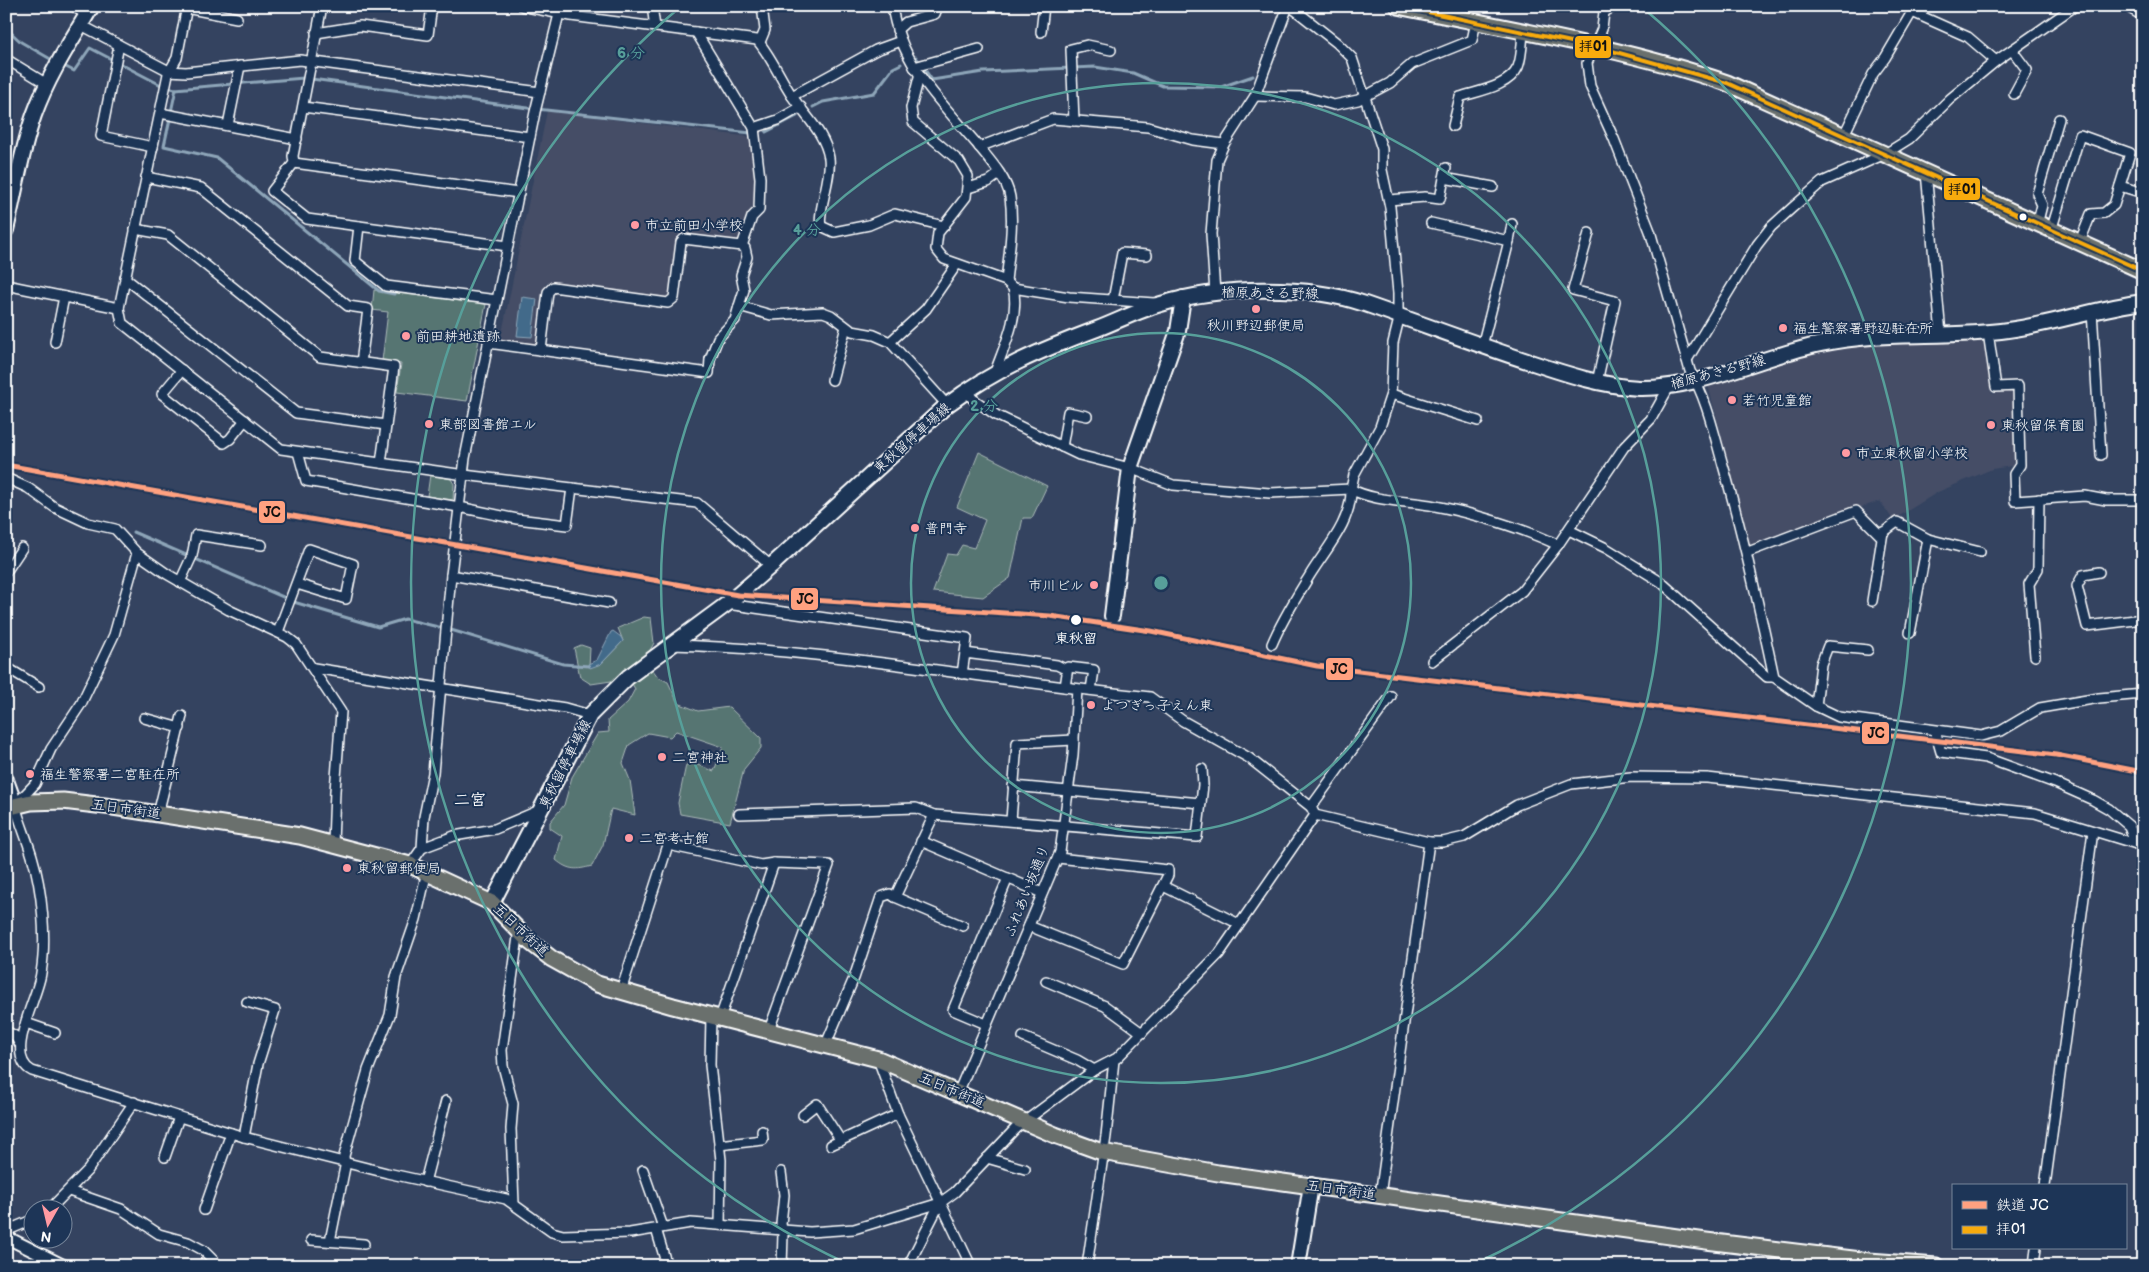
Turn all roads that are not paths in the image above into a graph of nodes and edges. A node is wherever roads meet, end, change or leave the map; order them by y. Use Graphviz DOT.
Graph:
graph roads {
  1 [pos="73,6"];
  2 [pos="322,6"];
  3 [pos="432,6"];
  4 [pos="522,6"];
  5 [pos="652,6"];
  6 [pos="762,6"];
  7 [pos="892,6"];
  8 [pos="938,6"];
  9 [pos="1044,6"];
  10 [pos="1289,6"];
  11 [pos="1398,6"];
  12 [pos="1615,6"];
  13 [pos="2075,6"];
  14 [pos="2126,6"];
  15 [pos="187,7"];
  16 [pos="1602,9"];
  17 [pos="560,10"];
  18 [pos="87,15"];
  19 [pos="2143,16"];
  20 [pos="237,18"];
  21 [pos="1476,22"];
  22 [pos="655,27"];
  23 [pos="897,30"];
  24 [pos="696,32"];
  25 [pos="1041,32"];
  26 [pos="1523,32"];
  27 [pos="316,33"];
  28 [pos="901,41"];
  29 [pos="760,42"];
  30 [pos="119,45"];
  31 [pos="1595,46"];
  32 [pos="979,48"];
  33 [pos="1111,50"];
  34 [pos="2012,50"];
  35 [pos="6,59"];
  36 [pos="1996,61"];
  37 [pos="240,66"];
  38 [pos="312,66"];
  39 [pos="915,67"];
  40 [pos="168,75"];
  41 [pos="919,77"];
  42 [pos="49,80"];
  43 [pos="540,92"];
  44 [pos="2014,94"];
  45 [pos="792,96"];
  46 [pos="1255,96"];
  47 [pos="1365,96"];
  48 [pos="801,107"];
  49 [pos="303,108"];
  50 [pos="160,112"];
  51 [pos="2059,119"];
  52 [pos="1074,121"];
  53 [pos="228,126"];
  54 [pos="1453,126"];
  55 [pos="754,128"];
  56 [pos="1844,135"];
  57 [pos="530,138"];
  58 [pos="297,139"];
  59 [pos="1224,144"];
  60 [pos="979,146"];
  61 [pos="152,147"];
  62 [pos="1886,154"];
  63 [pos="294,164"];
  64 [pos="1446,168"];
  65 [pos="1926,172"];
  66 [pos="999,174"];
  67 [pos="146,176"];
  68 [pos="1444,178"];
  69 [pos="2120,186"];
  70 [pos="1493,187"];
  71 [pos="968,188"];
  72 [pos="519,193"];
  73 [pos="2143,193"];
  74 [pos="1389,200"];
  75 [pos="1431,223"];
  76 [pos="1512,224"];
  77 [pos="359,226"];
  78 [pos="944,226"];
  79 [pos="2044,228"];
  80 [pos="135,229"];
  81 [pos="6,230"];
  82 [pos="1588,233"];
  83 [pos="1509,241"];
  84 [pos="2078,244"];
  85 [pos="508,246"];
  86 [pos="742,246"];
  87 [pos="1147,255"];
  88 [pos="957,264"];
  89 [pos="2143,272"];
  90 [pos="125,278"];
  91 [pos="1010,284"];
  92 [pos="6,285"];
  93 [pos="1215,293"];
  94 [pos="64,297"];
  95 [pos="1184,298"];
  96 [pos="497,300"];
  97 [pos="1113,300"];
  98 [pos="2143,302"];
  99 [pos="1160,304"];
  100 [pos="739,306"];
  101 [pos="119,308"];
  102 [pos="2092,310"];
  103 [pos="1398,316"];
  104 [pos="846,327"];
  105 [pos="1988,332"];
  106 [pos="1941,334"];
  107 [pos="55,342"];
  108 [pos="488,342"];
  109 [pos="890,342"];
  110 [pos="1482,346"];
  111 [pos="542,350"];
  112 [pos="1687,360"];
  113 [pos="361,363"];
  114 [pos="182,370"];
  115 [pos="995,372"];
  116 [pos="832,380"];
  117 [pos="1696,380"];
  118 [pos="1597,382"];
  119 [pos="1670,386"];
  120 [pos="966,391"];
  121 [pos="1391,394"];
  122 [pos="947,405"];
  123 [pos="1087,416"];
  124 [pos="245,420"];
  125 [pos="1478,421"];
  126 [pos="386,425"];
  127 [pos="1062,447"];
  128 [pos="298,452"];
  129 [pos="2101,455"];
  130 [pos="381,463"];
  131 [pos="1130,468"];
  132 [pos="463,474"];
  133 [pos="6,478"];
  134 [pos="572,488"];
  135 [pos="1351,489"];
  136 [pos="2039,500"];
  137 [pos="2143,500"];
  138 [pos="459,507"];
  139 [pos="1569,530"];
  140 [pos="1883,532"];
  141 [pos="1928,539"];
  142 [pos="262,545"];
  143 [pos="1558,545"];
  144 [pos="22,548"];
  145 [pos="1748,552"];
  146 [pos="1980,552"];
  147 [pos="137,553"];
  148 [pos="771,566"];
  149 [pos="6,572"];
  150 [pos="2099,572"];
  151 [pos="451,575"];
  152 [pos="180,582"];
  153 [pos="297,584"];
  154 [pos="1872,601"];
  155 [pos="609,603"];
  156 [pos="726,604"];
  157 [pos="1112,616"];
  158 [pos="2143,619"];
  159 [pos="278,632"];
  160 [pos="1910,632"];
  161 [pos="1272,644"];
  162 [pos="671,645"];
  163 [pos="1868,650"];
  164 [pos="965,653"];
  165 [pos="2035,656"];
  166 [pos="1432,661"];
  167 [pos="6,667"];
  168 [pos="314,668"];
  169 [pos="1067,670"];
  170 [pos="962,674"];
  171 [pos="1774,677"];
  172 [pos="39,687"];
  173 [pos="1065,687"];
  174 [pos="440,688"];
  175 [pos="1077,688"];
  176 [pos="1091,690"];
  177 [pos="2143,694"];
  178 [pos="1391,696"];
  179 [pos="1816,706"];
  180 [pos="590,715"];
  181 [pos="182,716"];
  182 [pos="144,718"];
  183 [pos="180,728"];
  184 [pos="1935,731"];
  185 [pos="1074,740"];
  186 [pos="1202,769"];
  187 [pos="6,780"];
  188 [pos="1013,786"];
  189 [pos="1068,791"];
  190 [pos="1201,803"];
  191 [pos="11,807"];
  192 [pos="542,810"];
  193 [pos="1313,812"];
  194 [pos="158,814"];
  195 [pos="739,814"];
  196 [pos="934,815"];
  197 [pos="1011,820"];
  198 [pos="1065,825"];
  199 [pos="2093,831"];
  200 [pos="921,841"];
  201 [pos="1429,842"];
  202 [pos="333,843"];
  203 [pos="2140,844"];
  204 [pos="422,848"];
  205 [pos="1058,858"];
  206 [pos="774,863"];
  207 [pos="410,865"];
  208 [pos="427,871"];
  209 [pos="1008,878"];
  210 [pos="1163,886"];
  211 [pos="1042,893"];
  212 [pos="895,897"];
  213 [pos="492,903"];
  214 [pos="1239,924"];
  215 [pos="963,926"];
  216 [pos="1029,926"];
  217 [pos="519,930"];
  218 [pos="1046,981"];
  219 [pos="622,991"];
  220 [pos="247,1002"];
  221 [pos="716,1017"];
  222 [pos="26,1023"];
  223 [pos="986,1024"];
  224 [pos="769,1030"];
  225 [pos="6,1032"];
  226 [pos="55,1032"];
  227 [pos="1142,1033"];
  228 [pos="1023,1037"];
  229 [pos="19,1043"];
  230 [pos="826,1044"];
  231 [pos="878,1059"];
  232 [pos="1114,1060"];
  233 [pos="1094,1070"];
  234 [pos="958,1093"];
  235 [pos="446,1101"];
  236 [pos="134,1102"];
  237 [pos="802,1114"];
  238 [pos="898,1114"];
  239 [pos="179,1117"];
  240 [pos="1026,1122"];
  241 [pos="762,1131"];
  242 [pos="230,1133"];
  243 [pos="244,1137"];
  244 [pos="841,1141"];
  245 [pos="719,1145"];
  246 [pos="831,1145"];
  247 [pos="1102,1152"];
  248 [pos="165,1157"];
  249 [pos="987,1158"];
  250 [pos="344,1161"];
  251 [pos="1025,1169"];
  252 [pos="643,1170"];
  253 [pos="781,1172"];
  254 [pos="425,1182"];
  255 [pos="2045,1184"];
  256 [pos="1311,1185"];
  257 [pos="69,1192"];
  258 [pos="1380,1196"];
  259 [pos="60,1200"];
  260 [pos="940,1203"];
  261 [pos="514,1204"];
  262 [pos="204,1210"];
  263 [pos="22,1224"];
  264 [pos="720,1225"];
  265 [pos="660,1228"];
  266 [pos="782,1228"];
  267 [pos="6,1231"];
  268 [pos="6,1237"];
  269 [pos="311,1240"];
  270 [pos="330,1241"];
  271 [pos="364,1244"];
  272 [pos="2036,1250"];
  273 [pos="45,1262"];
  274 [pos="64,1266"];
  275 [pos="219,1266"];
  276 [pos="667,1266"];
  277 [pos="782,1266"];
  278 [pos="908,1266"];
  279 [pos="971,1266"];
  280 [pos="1086,1266"];
  281 [pos="1298,1266"];
  282 [pos="1937,1266"];
  283 [pos="2034,1266"];
  1 -- 18 [label="street"];
  2 -- 27 [label="street"];
  3 -- 27 [label="street"];
  4 -- 17 [label="street"];
  5 -- 22 [label="street"];
  6 -- 29 [label="street"];
  7 -- 23 [label="street"];
  8 -- 23 [label="street"];
  9 -- 25 [label="street"];
  10 -- 46 [label="street"];
  10 -- 47 [label="street"];
  11 -- 21 [label="main road"];
  12 -- 16 [label="street"];
  13 -- 34 [label="street"];
  14 -- 19 [label="street"];
  15 -- 20 [label="street"];
  15 -- 40 [label="street"];
  16 -- 31 [label="street"];
  17 -- 22 [label="street"];
  17 -- 43 [label="street"];
  18 -- 30 [label="street"];
  18 -- 42 [label="main road"];
  21 -- 26 [label="main road"];
  21 -- 47 [label="street"];
  22 -- 24 [label="street"];
  23 -- 28 [label="street"];
  24 -- 29 [label="street"];
  24 -- 55 [label="street"];
  26 -- 31 [label="main road"];
  26 -- 54 [label="street"];
  27 -- 38 [label="street"];
  28 -- 39 [label="street"];
  28 -- 45 [label="street"];
  29 -- 45 [label="street"];
  30 -- 40 [label="street"];
  30 -- 61 [label="street"];
  31 -- 56 [label="main road"];
  31 -- 112 [label="street"];
  32 -- 39 [label="street"];
  33 -- 52 [label="street"];
  34 -- 36 [label="street"];
  34 -- 44 [label="street"];
  35 -- 42 [label="street"];
  36 -- 56 [label="street"];
  36 -- 62 [label="street"];
  37 -- 38 [label="street"];
  37 -- 40 [label="street"];
  37 -- 53 [label="street"];
  38 -- 43 [label="street"];
  38 -- 49 [label="street"];
  39 -- 41 [label="street"];
  40 -- 50 [label="street"];
  41 -- 60 [label="street"];
  41 -- 71 [label="street"];
  42 -- 81 [label="main road"];
  43 -- 57 [label="street"];
  45 -- 48 [label="street"];
  46 -- 47 [label="street"];
  46 -- 59 [label="street"];
  47 -- 74 [label="street"];
  48 -- 55 [label="street"];
  48 -- 78 [label="street"];
  49 -- 57 [label="street"];
  49 -- 58 [label="street"];
  50 -- 53 [label="street"];
  50 -- 61 [label="street"];
  51 -- 79 [label="street"];
  52 -- 59 [label="street"];
  52 -- 60 [label="street"];
  53 -- 58 [label="street"];
  55 -- 86 [label="street"];
  56 -- 62 [label="main road"];
  57 -- 72 [label="street"];
  58 -- 63 [label="street"];
  59 -- 93 [label="street"];
  60 -- 66 [label="street"];
  61 -- 67 [label="street"];
  62 -- 65 [label="main road"];
  62 -- 112 [label="street"];
  63 -- 72 [label="street"];
  63 -- 77 [label="street"];
  64 -- 68 [label="street"];
  65 -- 79 [label="main road"];
  65 -- 106 [label="street"];
  66 -- 71 [label="street"];
  66 -- 91 [label="street"];
  67 -- 80 [label="street"];
  67 -- 113 [label="street"];
  68 -- 70 [label="street"];
  68 -- 74 [label="street"];
  69 -- 73 [label="street"];
  69 -- 79 [label="street"];
  69 -- 84 [label="street"];
  71 -- 78 [label="street"];
  72 -- 85 [label="street"];
  74 -- 103 [label="street"];
  75 -- 83 [label="street"];
  76 -- 83 [label="street"];
  77 -- 85 [label="street"];
  77 -- 96 [label="street"];
  78 -- 88 [label="street"];
  79 -- 84 [label="main road"];
  80 -- 90 [label="street"];
  80 -- 113 [label="street"];
  82 -- 118 [label="street"];
  83 -- 110 [label="street"];
  84 -- 89 [label="main road"];
  85 -- 96 [label="street"];
  86 -- 100 [label="street"];
  86 -- 111 [label="street"];
  87 -- 97 [label="street"];
  88 -- 91 [label="street"];
  88 -- 109 [label="street"];
  90 -- 101 [label="street"];
  90 -- 126 [label="street"];
  91 -- 97 [label="street"];
  91 -- 115 [label="street"];
  92 -- 94 [label="street"];
  93 -- 95 [label="main road, 楢原あきる野線"];
  93 -- 103 [label="main road, 楢原あきる野線"];
  94 -- 101 [label="street"];
  94 -- 107 [label="street"];
  95 -- 99 [label="main road, 東秋留停車場線"];
  95 -- 131 [label="main road"];
  96 -- 108 [label="street"];
  97 -- 99 [label="street"];
  98 -- 102 [label="main road, 楢原あきる野線"];
  99 -- 115 [label="main road, 東秋留停車場線"];
  100 -- 104 [label="street"];
  100 -- 111 [label="street"];
  101 -- 114 [label="street"];
  102 -- 105 [label="main road, 楢原あきる野線"];
  102 -- 129 [label="street"];
  103 -- 110 [label="main road, 楢原あきる野線"];
  103 -- 121 [label="street"];
  104 -- 109 [label="street"];
  104 -- 116 [label="street"];
  105 -- 106 [label="main road, 楢原あきる野線"];
  105 -- 136 [label="street"];
  106 -- 117 [label="main road, 楢原あきる野線"];
  108 -- 111 [label="street"];
  108 -- 132 [label="street"];
  109 -- 122 [label="street"];
  110 -- 118 [label="main road, 楢原あきる野線"];
  112 -- 117 [label="street"];
  113 -- 126 [label="street"];
  114 -- 124 [label="street"];
  114 -- 124 [label="street"];
  115 -- 120 [label="main road, 東秋留停車場線"];
  117 -- 119 [label="main road, 楢原あきる野線"];
  117 -- 145 [label="street"];
  118 -- 119 [label="main road, 楢原あきる野線"];
  119 -- 139 [label="street"];
  120 -- 122 [label="main road, 東秋留停車場線"];
  120 -- 127 [label="street"];
  121 -- 125 [label="street"];
  121 -- 135 [label="street"];
  122 -- 148 [label="main road, 東秋留停車場線"];
  123 -- 127 [label="street"];
  124 -- 128 [label="street"];
  126 -- 130 [label="street"];
  127 -- 131 [label="street"];
  128 -- 130 [label="street"];
  128 -- 138 [label="street"];
  130 -- 132 [label="street"];
  131 -- 135 [label="street"];
  131 -- 157 [label="main road"];
  132 -- 134 [label="street"];
  132 -- 138 [label="street"];
  133 -- 147 [label="street"];
  134 -- 138 [label="street"];
  134 -- 148 [label="street"];
  135 -- 143 [label="street"];
  135 -- 161 [label="street"];
  136 -- 137 [label="street"];
  136 -- 165 [label="street"];
  138 -- 151 [label="street"];
  139 -- 143 [label="street"];
  139 -- 171 [label="street"];
  140 -- 141 [label="street"];
  140 -- 145 [label="street"];
  140 -- 154 [label="street"];
  141 -- 146 [label="street"];
  141 -- 160 [label="street"];
  142 -- 152 [label="street"];
  143 -- 166 [label="street"];
  144 -- 149 [label="street"];
  145 -- 171 [label="street"];
  147 -- 152 [label="street"];
  147 -- 191 [label="street"];
  148 -- 156 [label="main road, 東秋留停車場線"];
  150 -- 158 [label="street"];
  151 -- 155 [label="street"];
  151 -- 174 [label="street"];
  152 -- 159 [label="street"];
  153 -- 153 [label="street"];
  153 -- 159 [label="street"];
  156 -- 162 [label="main road, 東秋留停車場線"];
  156 -- 164 [label="street"];
  159 -- 168 [label="street"];
  162 -- 170 [label="street"];
  162 -- 180 [label="main road, 東秋留停車場線"];
  163 -- 179 [label="street"];
  164 -- 169 [label="street"];
  164 -- 170 [label="street"];
  167 -- 172 [label="street"];
  168 -- 174 [label="street"];
  168 -- 202 [label="street"];
  169 -- 173 [label="street"];
  169 -- 176 [label="street"];
  170 -- 173 [label="street"];
  171 -- 179 [label="street"];
  173 -- 175 [label="street"];
  174 -- 180 [label="street"];
  174 -- 204 [label="street"];
  175 -- 176 [label="street"];
  175 -- 185 [label="street, ふれあい坂通り"];
  176 -- 193 [label="street"];
  177 -- 184 [label="street"];
  178 -- 193 [label="street"];
  179 -- 184 [label="street"];
  180 -- 192 [label="main road, 東秋留停車場線"];
  181 -- 183 [label="street"];
  182 -- 183 [label="street"];
  183 -- 194 [label="street"];
  184 -- 203 [label="street"];
  185 -- 188 [label="street"];
  185 -- 189 [label="street, ふれあい坂通り"];
  186 -- 190 [label="street"];
  187 -- 191 [label="main road"];
  188 -- 189 [label="street"];
  188 -- 197 [label="street"];
  189 -- 190 [label="street"];
  189 -- 198 [label="street, ふれあい坂通り"];
  190 -- 198 [label="street"];
  191 -- 194 [label="main road, 五日市街道"];
  191 -- 222 [label="street"];
  192 -- 204 [label="street"];
  192 -- 213 [label="main road, 東秋留停車場線"];
  193 -- 201 [label="street"];
  193 -- 214 [label="street"];
  194 -- 202 [label="main road, 五日市街道"];
  195 -- 196 [label="street"];
  196 -- 197 [label="street"];
  196 -- 200 [label="street"];
  197 -- 198 [label="street"];
  198 -- 205 [label="street, ふれあい坂通り"];
  199 -- 201 [label="street"];
  199 -- 203 [label="street"];
  199 -- 255 [label="street"];
  200 -- 209 [label="street"];
  200 -- 212 [label="street"];
  201 -- 258 [label="street"];
  202 -- 207 [label="main road, 五日市街道"];
  204 -- 207 [label="street"];
  205 -- 210 [label="street"];
  205 -- 211 [label="street, ふれあい坂通り"];
  206 -- 219 [label="street"];
  206 -- 221 [label="street"];
  206 -- 224 [label="street"];
  207 -- 208 [label="main road, 五日市街道"];
  208 -- 213 [label="main road, 五日市街道"];
  208 -- 250 [label="street"];
  209 -- 211 [label="street"];
  209 -- 223 [label="street"];
  210 -- 214 [label="street"];
  210 -- 216 [label="street"];
  211 -- 216 [label="street, ふれあい坂通り"];
  212 -- 215 [label="street"];
  212 -- 230 [label="street"];
  213 -- 217 [label="main road, 五日市街道"];
  214 -- 227 [label="street"];
  216 -- 223 [label="street, ふれあい坂通り"];
  217 -- 219 [label="main road, 五日市街道"];
  217 -- 261 [label="street"];
  218 -- 227 [label="street"];
  219 -- 221 [label="main road, 五日市街道"];
  220 -- 243 [label="street"];
  221 -- 224 [label="main road, 五日市街道"];
  221 -- 245 [label="street"];
  222 -- 226 [label="street"];
  222 -- 229 [label="street"];
  223 -- 234 [label="street, ふれあい坂通り"];
  224 -- 230 [label="main road, 五日市街道"];
  225 -- 229 [label="street"];
  227 -- 232 [label="street"];
  228 -- 233 [label="street"];
  229 -- 236 [label="street"];
  230 -- 231 [label="main road, 五日市街道"];
  231 -- 234 [label="main road, 五日市街道"];
  231 -- 238 [label="street"];
  232 -- 233 [label="street"];
  232 -- 247 [label="street"];
  233 -- 240 [label="street"];
  234 -- 240 [label="main road, 五日市街道"];
  235 -- 254 [label="street"];
  236 -- 239 [label="street"];
  236 -- 257 [label="street"];
  237 -- 244 [label="street"];
  238 -- 244 [label="street"];
  238 -- 260 [label="street"];
  239 -- 242 [label="street"];
  239 -- 248 [label="street"];
  240 -- 247 [label="main road, 五日市街道"];
  240 -- 249 [label="street"];
  241 -- 245 [label="street"];
  242 -- 243 [label="street"];
  242 -- 262 [label="street"];
  243 -- 250 [label="street"];
  244 -- 246 [label="street"];
  245 -- 264 [label="street"];
  247 -- 256 [label="main road, 五日市街道"];
  247 -- 280 [label="street"];
  249 -- 251 [label="street"];
  249 -- 260 [label="street"];
  250 -- 254 [label="street"];
  250 -- 270 [label="street"];
  252 -- 265 [label="street"];
  253 -- 266 [label="street"];
  254 -- 261 [label="street"];
  256 -- 258 [label="main road, 五日市街道"];
  256 -- 281 [label="main road"];
  257 -- 259 [label="street"];
  257 -- 275 [label="street"];
  258 -- 282 [label="main road, 五日市街道"];
  260 -- 266 [label="street"];
  260 -- 278 [label="street"];
  260 -- 279 [label="street"];
  261 -- 265 [label="street"];
  263 -- 267 [label="street"];
  264 -- 265 [label="street"];
  264 -- 266 [label="street"];
  265 -- 276 [label="street"];
  266 -- 277 [label="street"];
  268 -- 273 [label="street"];
  269 -- 270 [label="street"];
  270 -- 271 [label="street"];
  272 -- 283 [label="street"];
  273 -- 274 [label="street"];
}
